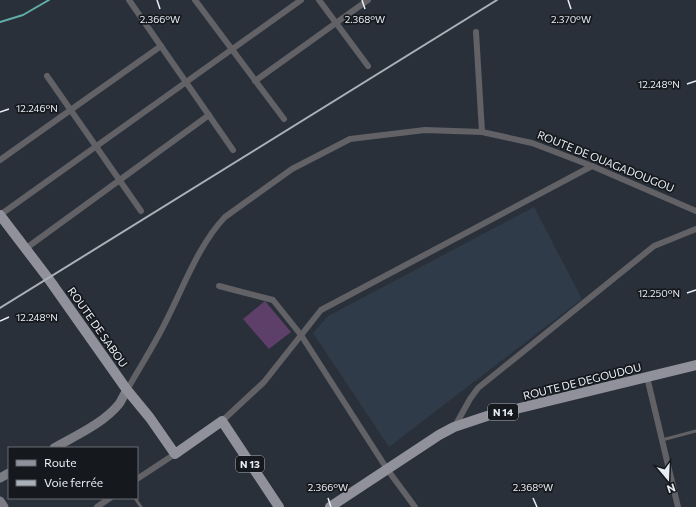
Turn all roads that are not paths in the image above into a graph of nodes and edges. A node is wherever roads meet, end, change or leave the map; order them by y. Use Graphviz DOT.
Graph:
graph roads {
  1 [pos="129,0"];
  2 [pos="195,0"];
  3 [pos="301,0"];
  4 [pos="319,0"];
  5 [pos="368,0"];
  6 [pos="336,23"];
  7 [pos="476,32"];
  8 [pos="161,46"];
  9 [pos="232,50"];
  10 [pos="368,66"];
  11 [pos="47,76"];
  12 [pos="255,81"];
  13 [pos="186,83"];
  14 [pos="71,110"];
  15 [pos="209,115"];
  16 [pos="284,119"];
  17 [pos="482,132"];
  18 [pos="96,147"];
  19 [pos="233,150"];
  20 [pos="0,160"];
  21 [pos="592,166"];
  22 [pos="120,180"];
  23 [pos="140,210"];
  24 [pos="696,211"];
  25 [pos="0,215"];
  26 [pos="696,230"];
  27 [pos="25,249"];
  28 [pos="220,286"];
  29 [pos="301,335"];
  30 [pos="696,365"];
  31 [pos="647,377"];
  32 [pos="127,390"];
  33 [pos="222,421"];
  34 [pos="454,427"];
  35 [pos="696,431"];
  36 [pos="662,440"];
  37 [pos="56,447"];
  38 [pos="175,454"];
  39 [pos="387,469"];
  40 [pos="138,478"];
  41 [pos="108,499"];
  42 [pos="0,501"];
  43 [pos="4,507"];
  44 [pos="96,507"];
  45 [pos="279,507"];
  46 [pos="330,507"];
  47 [pos="414,507"];
  48 [pos="678,507"];
  1 -- 8 [label="street"];
  2 -- 9 [label="street"];
  3 -- 9 [label="street"];
  4 -- 6 [label="street"];
  5 -- 6 [label="street"];
  6 -- 10 [label="street"];
  6 -- 12 [label="street"];
  7 -- 17 [label="street"];
  8 -- 13 [label="street"];
  8 -- 14 [label="street"];
  9 -- 12 [label="street"];
  9 -- 13 [label="street"];
  11 -- 14 [label="street"];
  12 -- 16 [label="street"];
  13 -- 15 [label="street"];
  13 -- 18 [label="street"];
  14 -- 18 [label="street"];
  14 -- 20 [label="street"];
  15 -- 19 [label="street"];
  15 -- 22 [label="street"];
  17 -- 21 [label="street, ROUTE DE OUAGADOUGOU"];
  17 -- 32 [label="street, ROUTE DE OUAGADOUGOU"];
  18 -- 22 [label="street"];
  18 -- 25 [label="street"];
  21 -- 24 [label="street, ROUTE DE OUAGADOUGOU"];
  21 -- 29 [label="street"];
  22 -- 23 [label="street"];
  22 -- 27 [label="street"];
  25 -- 27 [label="main road, ROUTE DE SABOU"];
  26 -- 34 [label="street"];
  27 -- 32 [label="main road, ROUTE DE SABOU"];
  28 -- 29 [label="street"];
  29 -- 33 [label="street"];
  29 -- 39 [label="street"];
  30 -- 31 [label="main road, ROUTE DE DEGOUDOU / N 14"];
  31 -- 34 [label="main road, ROUTE DE DEGOUDOU / N 14"];
  31 -- 36 [label="street"];
  32 -- 37 [label="main road, ROUTE DE OUAGADOUGOU"];
  32 -- 38 [label="main road, ROUTE DE SABOU"];
  33 -- 38 [label="main road"];
  33 -- 45 [label="main road, N 13"];
  34 -- 39 [label="main road, ROUTE DE DEGOUDOU / N 14"];
  35 -- 36 [label="lane"];
  36 -- 48 [label="street"];
  38 -- 40 [label="street"];
  39 -- 46 [label="main road, ROUTE DE DEGOUDOU / N 14"];
  39 -- 47 [label="street"];
  41 -- 44 [label="street"];
  42 -- 43 [label="main road"];
}
